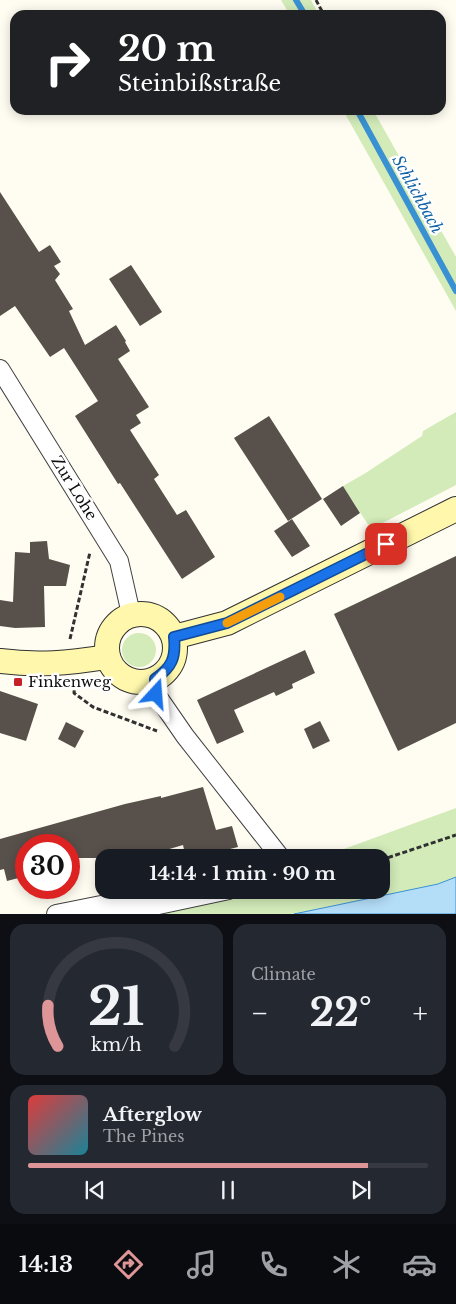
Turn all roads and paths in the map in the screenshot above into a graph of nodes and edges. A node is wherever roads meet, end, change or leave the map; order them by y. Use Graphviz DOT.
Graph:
graph roads {
  1 [pos="0,369"];
  2 [pos="456,509"];
  3 [pos="97,524"];
  4 [pos="131,614"];
  5 [pos="174,637"];
  6 [pos="107,657"];
  7 [pos="0,661"];
  8 [pos="70,663"];
  9 [pos="155,679"];
  10 [pos="175,721"];
  11 [pos="456,835"];
  12 [pos="273,849"];
  13 [pos="390,857"];
  14 [pos="187,899"];
  15 [pos="56,914"];
  1 -- 3 [label="street, Zur Lohe"];
  2 -- 5 [label="street"];
  3 -- 4 [label="street, Zur Lohe"];
  3 -- 8 [label="path"];
  4 -- 5 [label="street"];
  4 -- 6 [label="street"];
  5 -- 9 [label="street"];
  6 -- 8 [label="street"];
  6 -- 9 [label="street"];
  7 -- 8 [label="street"];
  8 -- 10 [label="path"];
  9 -- 10 [label="street"];
  10 -- 12 [label="street"];
  11 -- 13 [label="path"];
  14 -- 15 [label="street"];
}
